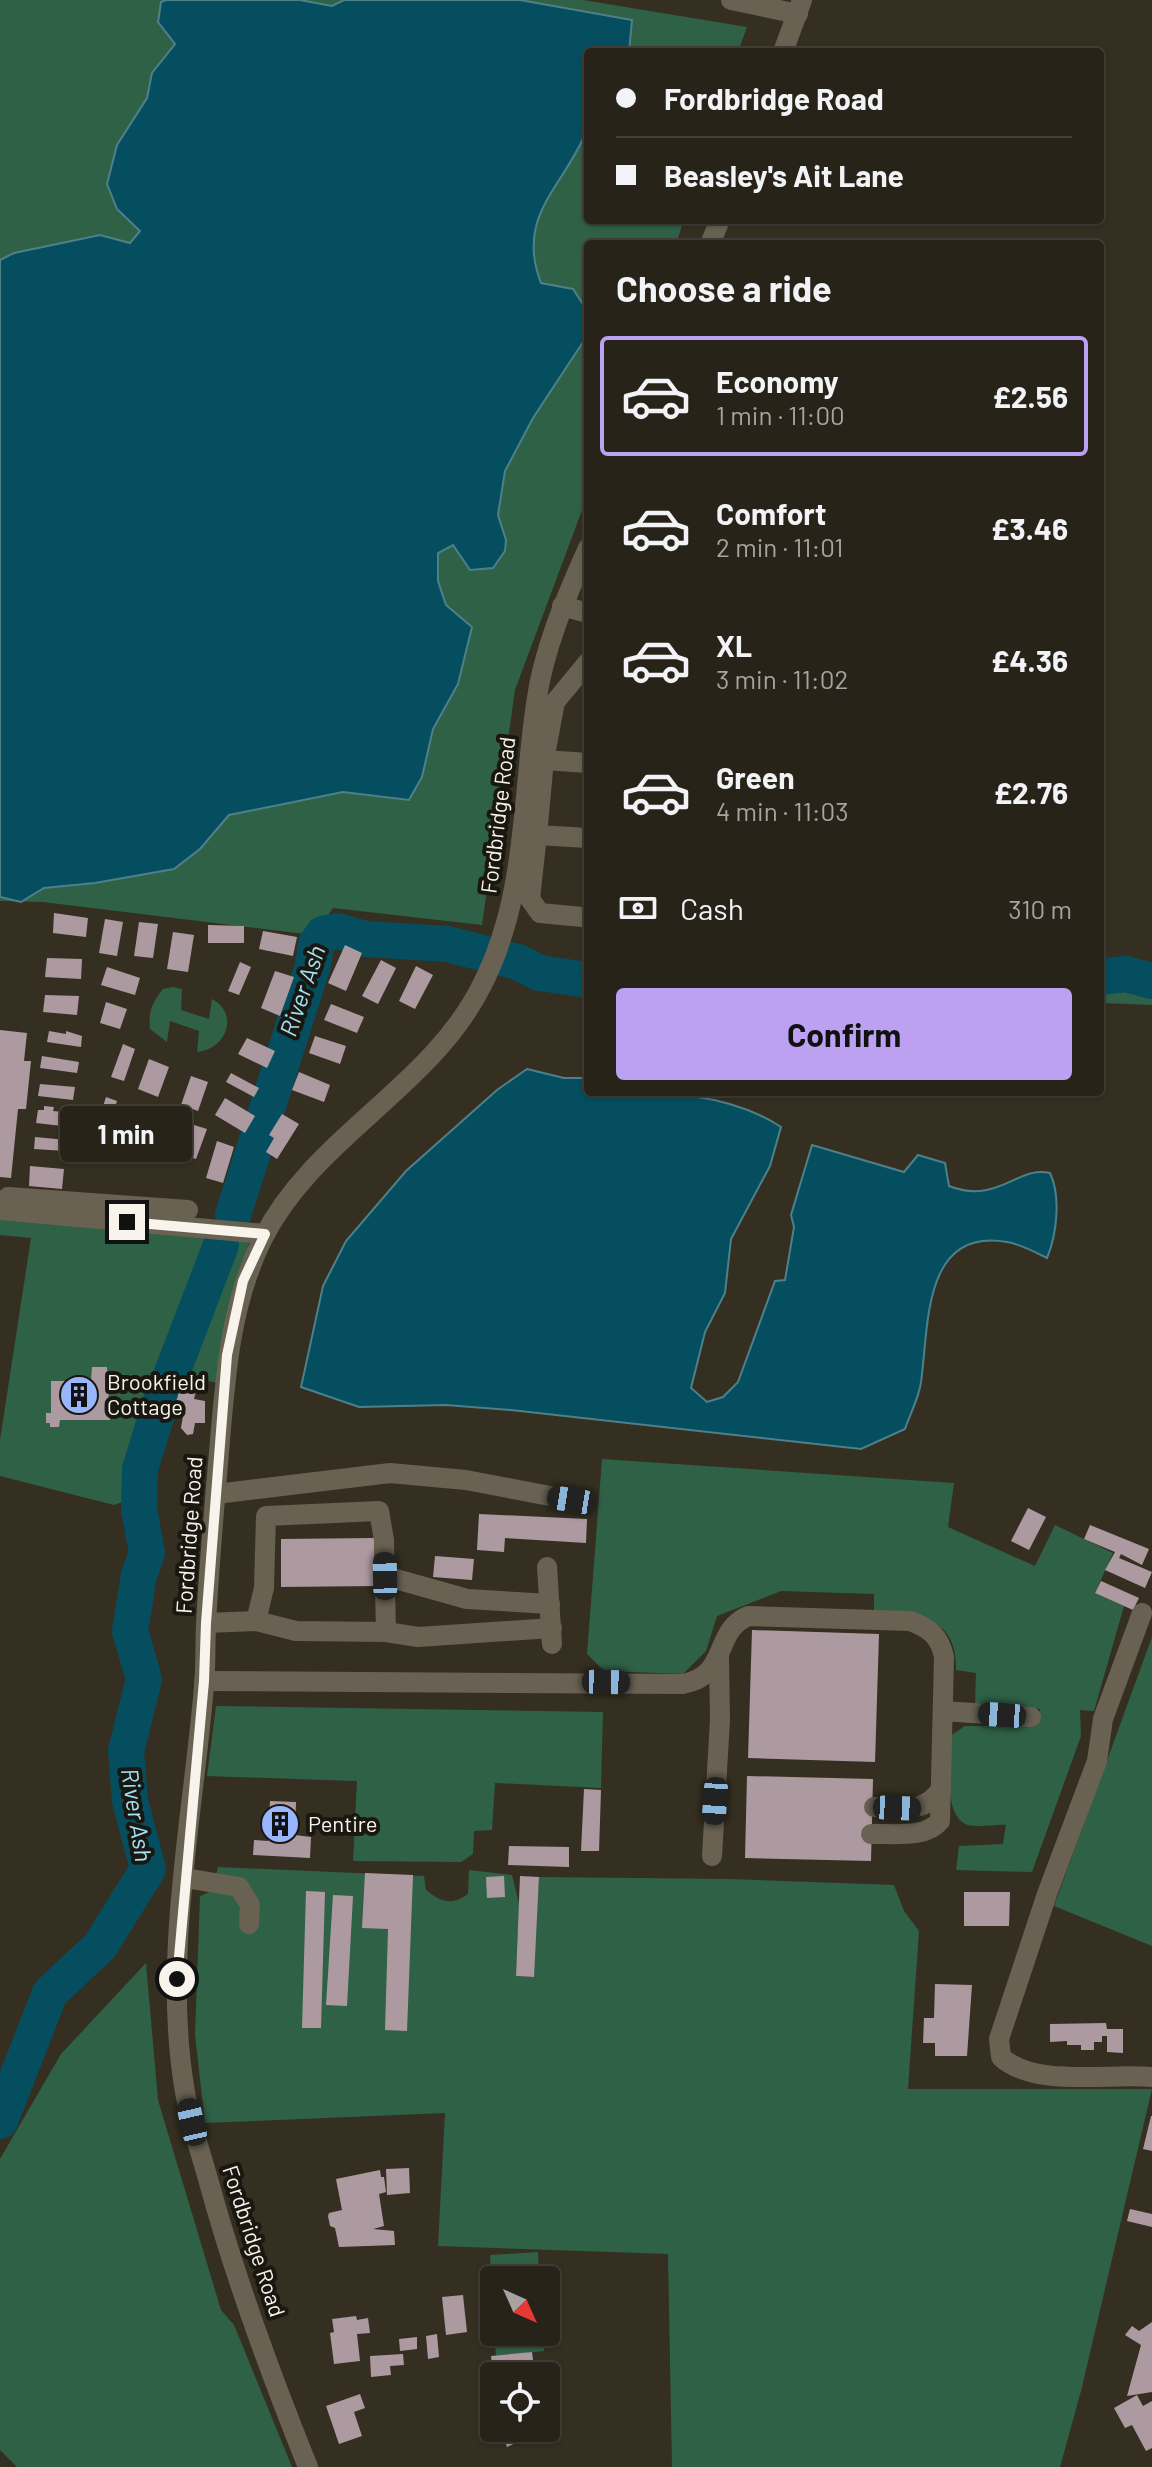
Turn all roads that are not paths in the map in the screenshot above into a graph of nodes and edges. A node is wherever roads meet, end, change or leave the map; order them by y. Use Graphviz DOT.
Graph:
graph roads {
  1 [pos="735,0"];
  2 [pos="800,7"];
  3 [pos="785,48"];
  4 [pos="584,557"];
  5 [pos="562,606"];
  6 [pos="584,612"];
  7 [pos="584,667"];
  8 [pos="544,760"];
  9 [pos="584,763"];
  10 [pos="530,835"];
  11 [pos="584,838"];
  12 [pos="582,917"];
  13 [pos="0,1197"];
  14 [pos="0,1210"];
  15 [pos="188,1210"];
  16 [pos="265,1234"];
  17 [pos="216,1494"];
  18 [pos="571,1500"];
  19 [pos="547,1567"];
  20 [pos="385,1576"];
  21 [pos="550,1604"];
  22 [pos="1142,1613"];
  23 [pos="256,1621"];
  24 [pos="206,1623"];
  25 [pos="386,1632"];
  26 [pos="719,1658"];
  27 [pos="204,1681"];
  28 [pos="943,1711"];
  29 [pos="1031,1717"];
  30 [pos="941,1789"];
  31 [pos="874,1807"];
  32 [pos="871,1834"];
  33 [pos="712,1856"];
  34 [pos="185,1878"];
  35 [pos="249,1924"];
  36 [pos="1152,2077"];
  37 [pos="308,2467"];
  1 -- 2 [label="street"];
  2 -- 3 [label="street"];
  4 -- 5 [label="street, Fordbridge Road"];
  5 -- 6 [label="street"];
  5 -- 10 [label="street, Fordbridge Road"];
  7 -- 8 [label="street"];
  8 -- 9 [label="street"];
  8 -- 10 [label="street"];
  10 -- 11 [label="street"];
  10 -- 12 [label="street"];
  10 -- 16 [label="street, Fordbridge Road"];
  13 -- 15 [label="street"];
  14 -- 16 [label="street"];
  16 -- 17 [label="street, Fordbridge Road"];
  17 -- 18 [label="street"];
  17 -- 24 [label="street, Fordbridge Road"];
  19 -- 21 [label="street"];
  20 -- 21 [label="street"];
  20 -- 23 [label="street"];
  20 -- 25 [label="street"];
  21 -- 25 [label="street"];
  22 -- 36 [label="street"];
  23 -- 24 [label="street"];
  23 -- 25 [label="street"];
  24 -- 27 [label="street, Fordbridge Road"];
  26 -- 27 [label="street"];
  26 -- 28 [label="street"];
  26 -- 33 [label="street"];
  27 -- 34 [label="street, Fordbridge Road"];
  28 -- 29 [label="street"];
  28 -- 30 [label="street"];
  30 -- 31 [label="street"];
  30 -- 32 [label="street"];
  34 -- 35 [label="street"];
  34 -- 37 [label="street, Fordbridge Road"];
}
